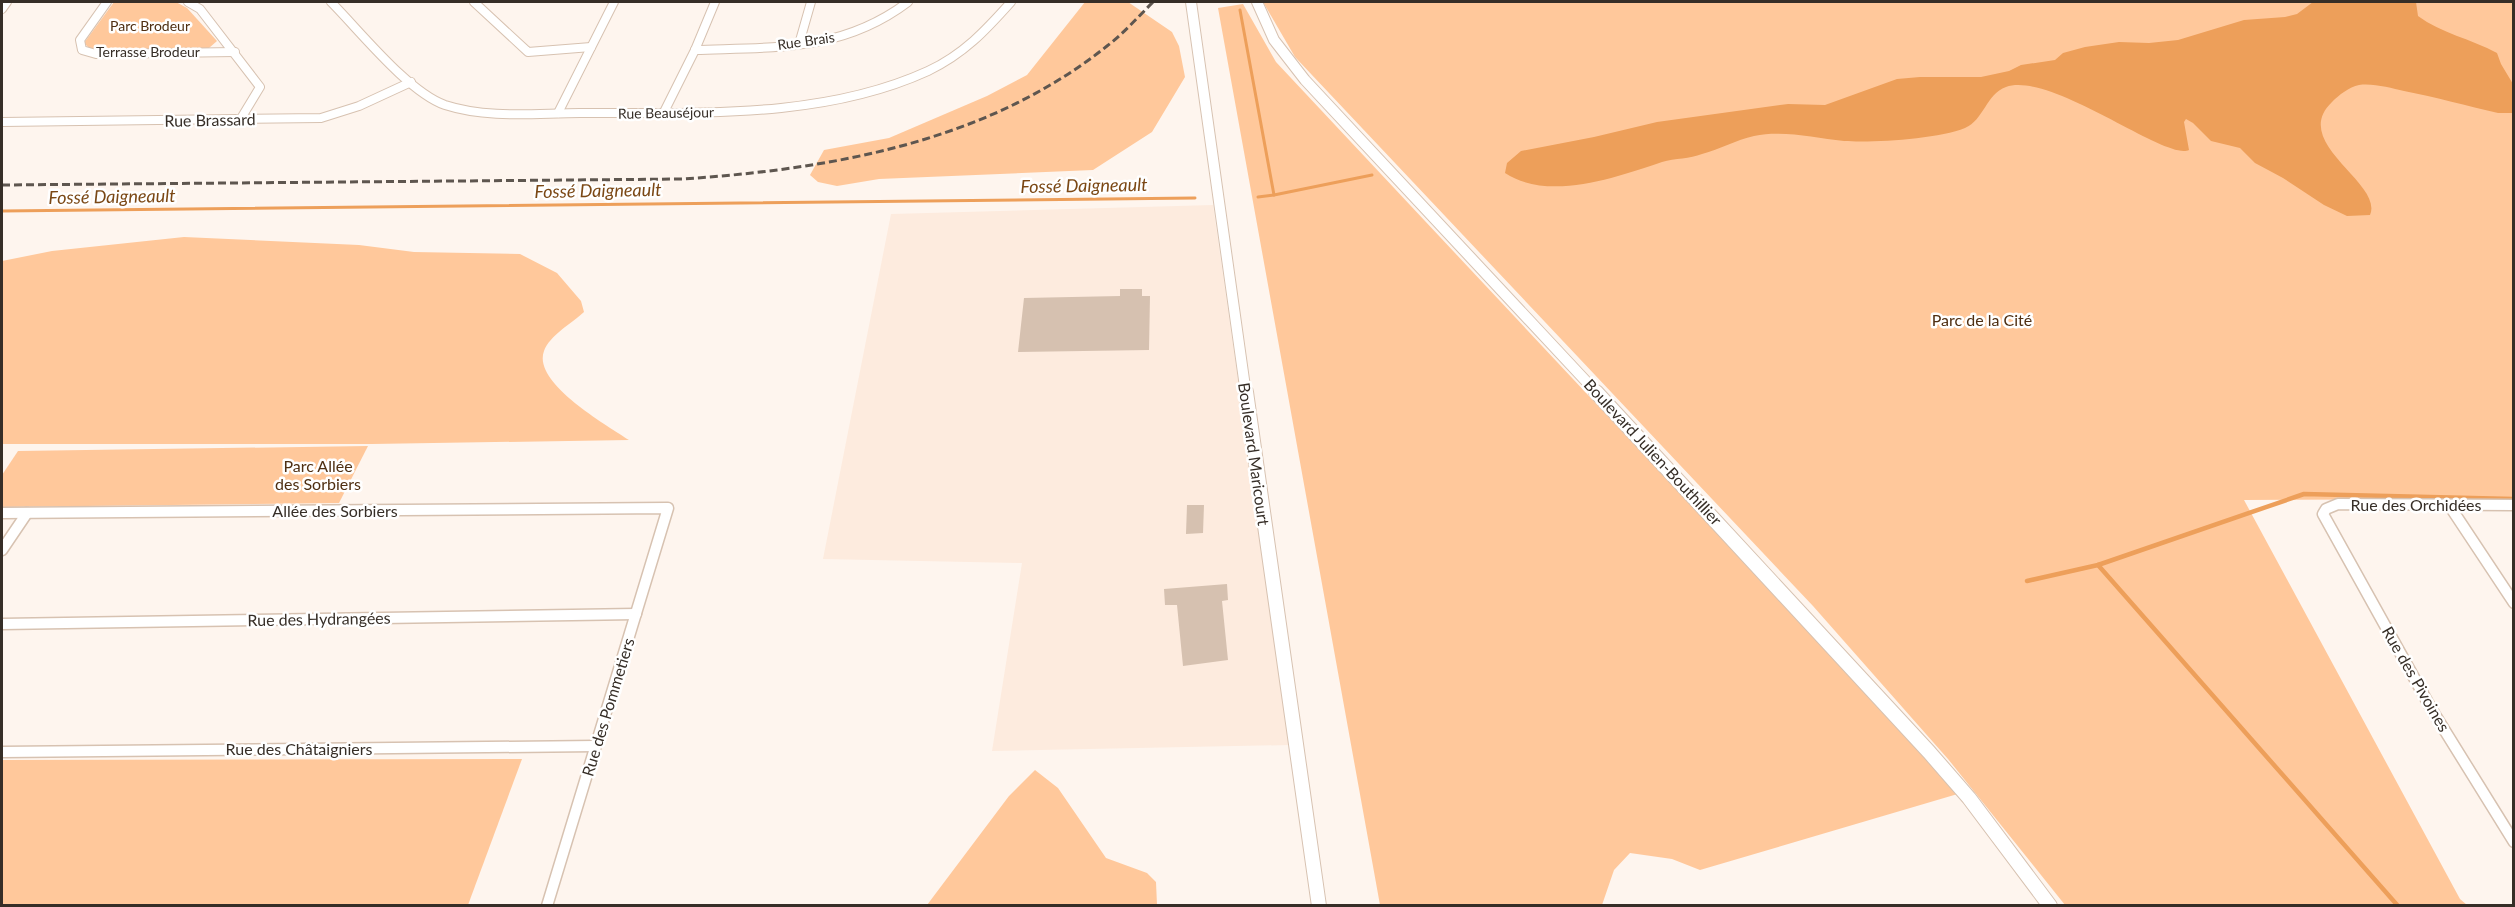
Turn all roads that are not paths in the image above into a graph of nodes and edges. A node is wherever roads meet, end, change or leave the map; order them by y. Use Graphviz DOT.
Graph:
graph roads {
  1 [pos="8,2"];
  2 [pos="107,2"];
  3 [pos="188,2"];
  4 [pos="331,2"];
  5 [pos="474,2"];
  6 [pos="614,2"];
  7 [pos="715,2"];
  8 [pos="811,2"];
  9 [pos="908,2"];
  10 [pos="1011,2"];
  11 [pos="1191,2"];
  12 [pos="1257,2"];
  13 [pos="2,9"];
  14 [pos="799,44"];
  15 [pos="591,47"];
  16 [pos="695,50"];
  17 [pos="235,52"];
  18 [pos="411,82"];
  19 [pos="558,113"];
  20 [pos="663,114"];
  21 [pos="240,120"];
  22 [pos="2,122"];
  23 [pos="2449,505"];
  24 [pos="2514,505"];
  25 [pos="668,508"];
  26 [pos="2,513"];
  27 [pos="27,513"];
  28 [pos="2323,514"];
  29 [pos="2,550"];
  30 [pos="2514,603"];
  31 [pos="636,614"];
  32 [pos="2,624"];
  33 [pos="596,746"];
  34 [pos="2,752"];
  35 [pos="2514,842"];
  36 [pos="546,906"];
  37 [pos="1319,906"];
  38 [pos="2050,906"];
  1 -- 13 [label="street"];
  2 -- 17 [label="street, Terrasse Brodeur"];
  3 -- 17 [label="street"];
  4 -- 18 [label="street, Rue Beauséjour"];
  5 -- 15 [label="street"];
  6 -- 15 [label="street"];
  7 -- 16 [label="street"];
  8 -- 14 [label="street"];
  9 -- 14 [label="street, Rue Brais"];
  10 -- 20 [label="street, Rue Beauséjour"];
  11 -- 37 [label="street, Boulevard Maricourt"];
  12 -- 38 [label="street, Boulevard Julien-Bouthillier"];
  14 -- 16 [label="street, Rue Brais"];
  15 -- 19 [label="street"];
  16 -- 20 [label="street"];
  17 -- 21 [label="street"];
  18 -- 19 [label="street, Rue Beauséjour"];
  18 -- 21 [label="street, Rue Brassard"];
  19 -- 20 [label="street, Rue Beauséjour"];
  21 -- 22 [label="street, Rue Brassard"];
  23 -- 24 [label="street, Rue des Orchidées"];
  23 -- 28 [label="street, Rue des Orchidées"];
  23 -- 30 [label="street"];
  25 -- 27 [label="street, Allée des Sorbiers"];
  25 -- 31 [label="street, Rue des Pommetiers"];
  26 -- 27 [label="street, Allée des Sorbiers"];
  27 -- 29 [label="street"];
  28 -- 35 [label="street, Rue des Pivoines"];
  31 -- 32 [label="street, Rue des Hydrangées"];
  31 -- 33 [label="street, Rue des Pommetiers"];
  33 -- 34 [label="street, Rue des Châtaigniers"];
  33 -- 36 [label="street, Rue des Pommetiers"];
}
